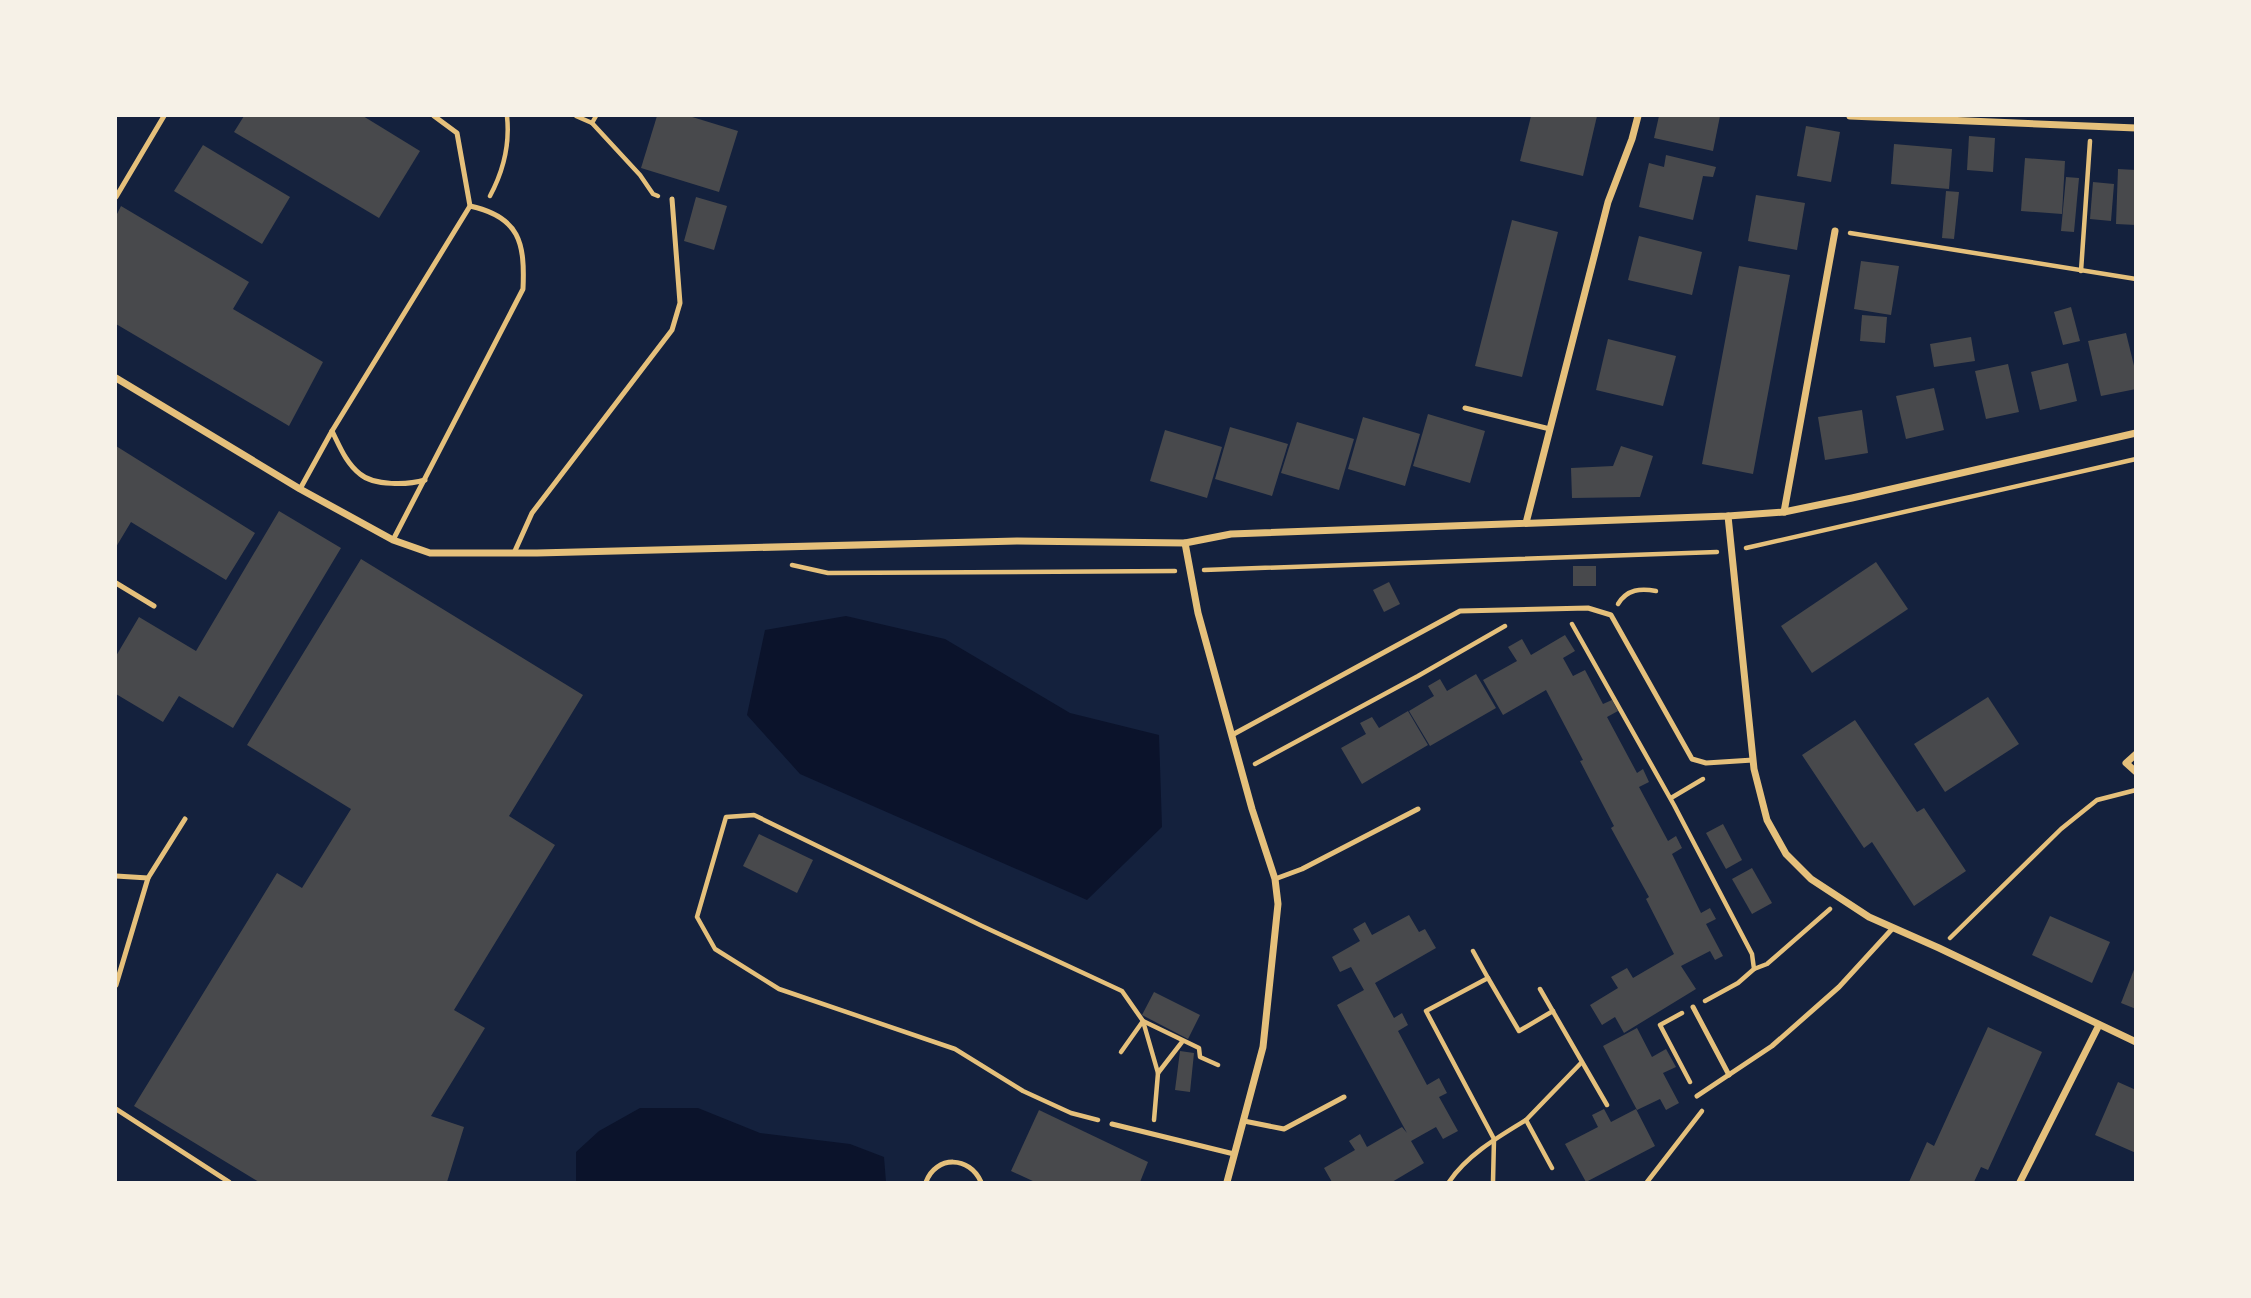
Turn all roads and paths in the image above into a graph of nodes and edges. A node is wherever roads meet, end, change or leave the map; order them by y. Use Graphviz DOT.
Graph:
graph roads {
  1 [pos="164,116"];
  2 [pos="433,116"];
  3 [pos="507,116"];
  4 [pos="576,116"];
  5 [pos="596,116"];
  6 [pos="1638,116"];
  7 [pos="1850,116"];
  8 [pos="592,123"];
  9 [pos="2091,126"];
  10 [pos="2136,128"];
  11 [pos="116,197"];
  12 [pos="672,199"];
  13 [pos="470,205"];
  14 [pos="483,209"];
  15 [pos="1835,231"];
  16 [pos="2081,271"];
  17 [pos="2136,279"];
  18 [pos="116,378"];
  19 [pos="1465,408"];
  20 [pos="1550,429"];
  21 [pos="332,431"];
  22 [pos="2136,433"];
  23 [pos="2136,459"];
  24 [pos="426,480"];
  25 [pos="300,489"];
  26 [pos="1784,512"];
  27 [pos="1728,516"];
  28 [pos="1526,523"];
  29 [pos="393,540"];
  30 [pos="1185,543"];
  31 [pos="1732,551"];
  32 [pos="513,554"];
  33 [pos="1189,571"];
  34 [pos="116,583"];
  35 [pos="1656,591"];
  36 [pos="154,606"];
  37 [pos="1611,615"];
  38 [pos="1569,619"];
  39 [pos="1516,620"];
  40 [pos="1231,736"];
  41 [pos="2136,754"];
  42 [pos="1753,760"];
  43 [pos="1241,771"];
  44 [pos="2136,772"];
  45 [pos="2136,790"];
  46 [pos="1418,809"];
  47 [pos="185,819"];
  48 [pos="116,876"];
  49 [pos="148,878"];
  50 [pos="1275,878"];
  51 [pos="1841,899"];
  52 [pos="1893,928"];
  53 [pos="1939,948"];
  54 [pos="1473,951"];
  55 [pos="1754,969"];
  56 [pos="1488,978"];
  57 [pos="116,985"];
  58 [pos="1540,989"];
  59 [pos="1693,1007"];
  60 [pos="1553,1011"];
  61 [pos="1143,1021"];
  62 [pos="2099,1025"];
  63 [pos="1182,1042"];
  64 [pos="2136,1042"];
  65 [pos="1121,1052"];
  66 [pos="1581,1063"];
  67 [pos="1218,1065"];
  68 [pos="1158,1073"];
  69 [pos="1729,1075"];
  70 [pos="1697,1096"];
  71 [pos="1344,1097"];
  72 [pos="1607,1105"];
  73 [pos="116,1108"];
  74 [pos="1244,1121"];
  75 [pos="1526,1121"];
  76 [pos="1112,1124"];
  77 [pos="1153,1135"];
  78 [pos="1494,1139"];
  79 [pos="1234,1154"];
  80 [pos="1552,1168"];
  81 [pos="229,1182"];
  82 [pos="926,1182"];
  83 [pos="981,1182"];
  84 [pos="1227,1182"];
  85 [pos="1449,1182"];
  86 [pos="1493,1182"];
  87 [pos="1647,1182"];
  88 [pos="2020,1182"];
  1 -- 11 [label="lane"];
  2 -- 13 [label="lane"];
  3 -- 14 [label="path"];
  4 -- 8 [label="path"];
  5 -- 8 [label="path"];
  6 -- 20 [label="street"];
  7 -- 9 [label="street"];
  8 -- 12 [label="path"];
  9 -- 10 [label="street"];
  9 -- 16 [label="path"];
  12 -- 32 [label="lane"];
  13 -- 14 [label="lane"];
  13 -- 21 [label="lane"];
  14 -- 24 [label="lane"];
  15 -- 16 [label="path"];
  15 -- 26 [label="street"];
  16 -- 17 [label="path"];
  18 -- 25 [label="street"];
  19 -- 20 [label="lane"];
  20 -- 28 [label="street"];
  21 -- 24 [label="lane"];
  21 -- 25 [label="lane"];
  22 -- 26 [label="street"];
  23 -- 31 [label="path"];
  24 -- 29 [label="lane"];
  25 -- 29 [label="street"];
  26 -- 27 [label="street"];
  27 -- 28 [label="street"];
  27 -- 31 [label="street"];
  28 -- 30 [label="street"];
  29 -- 32 [label="street"];
  30 -- 32 [label="street"];
  30 -- 33 [label="street"];
  31 -- 33 [label="path"];
  31 -- 42 [label="street"];
  33 -- 40 [label="street"];
  34 -- 36 [label="lane"];
  35 -- 37 [label="path"];
  37 -- 40 [label="lane"];
  37 -- 42 [label="lane"];
  38 -- 55 [label="path"];
  39 -- 43 [label="path"];
  40 -- 43 [label="street"];
  41 -- 44 [label="street"];
  42 -- 51 [label="street"];
  43 -- 50 [label="street"];
  45 -- 53 [label="path"];
  46 -- 50 [label="lane"];
  47 -- 49 [label="lane"];
  48 -- 49 [label="lane"];
  49 -- 57 [label="lane"];
  50 -- 74 [label="street"];
  51 -- 52 [label="street"];
  51 -- 55 [label="path"];
  52 -- 53 [label="street"];
  52 -- 69 [label="lane"];
  53 -- 62 [label="street"];
  54 -- 56 [label="path"];
  55 -- 59 [label="path"];
  56 -- 60 [label="path"];
  56 -- 78 [label="path"];
  58 -- 60 [label="path"];
  59 -- 69 [label="lane"];
  59 -- 70 [label="path"];
  60 -- 66 [label="path"];
  61 -- 63 [label="path"];
  61 -- 65 [label="path"];
  61 -- 68 [label="path"];
  61 -- 76 [label="path"];
  62 -- 64 [label="street"];
  62 -- 88 [label="street"];
  63 -- 67 [label="path"];
  63 -- 68 [label="path"];
  66 -- 72 [label="path"];
  66 -- 75 [label="path"];
  68 -- 77 [label="path"];
  69 -- 70 [label="lane"];
  70 -- 87 [label="path"];
  71 -- 74 [label="lane"];
  73 -- 81 [label="lane"];
  74 -- 79 [label="street"];
  75 -- 78 [label="path"];
  75 -- 80 [label="path"];
  76 -- 77 [label="lane"];
  77 -- 79 [label="lane"];
  78 -- 85 [label="path"];
  78 -- 86 [label="path"];
  79 -- 84 [label="street"];
  82 -- 83 [label="lane"];
}
